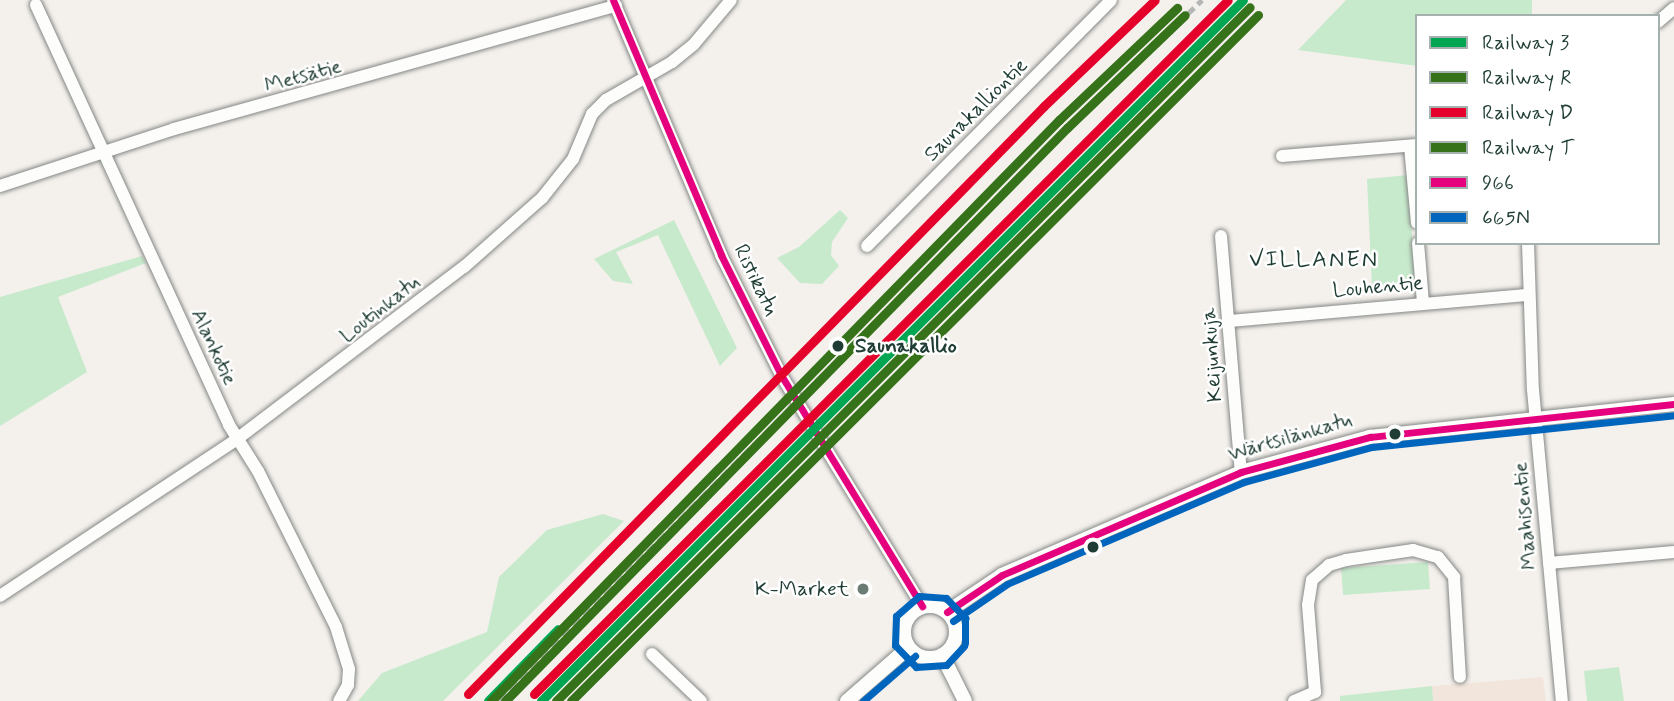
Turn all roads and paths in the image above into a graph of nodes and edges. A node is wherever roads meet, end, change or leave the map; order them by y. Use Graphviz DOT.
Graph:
graph roads {
  1 [pos="731,0"];
  2 [pos="1111,0"];
  3 [pos="614,3"];
  4 [pos="36,5"];
  5 [pos="1674,8"];
  6 [pos="1660,20"];
  7 [pos="648,78"];
  8 [pos="1413,145"];
  9 [pos="102,153"];
  10 [pos="1282,156"];
  11 [pos="1415,184"];
  12 [pos="0,186"];
  13 [pos="1221,236"];
  14 [pos="1418,245"];
  15 [pos="1528,245"];
  16 [pos="867,246"];
  17 [pos="1530,295"];
  18 [pos="1423,302"];
  19 [pos="1230,321"];
  20 [pos="1674,404"];
  21 [pos="1536,416"];
  22 [pos="237,439"];
  23 [pos="1241,472"];
  24 [pos="1674,552"];
  25 [pos="1549,563"];
  26 [pos="0,596"];
  27 [pos="922,607"];
  28 [pos="947,612"];
  29 [pos="908,648"];
  30 [pos="652,654"];
  31 [pos="942,655"];
  32 [pos="1460,677"];
  33 [pos="339,701"];
  34 [pos="701,701"];
  35 [pos="847,701"];
  36 [pos="965,701"];
  37 [pos="1294,701"];
  38 [pos="1562,701"];
  1 -- 7 [label="street, Loutinkatu"];
  2 -- 16 [label="street, Saunakalliontie"];
  3 -- 7 [label="street, Ristikatu"];
  3 -- 9 [label="street, Metsätie"];
  4 -- 9 [label="street, Alankotie"];
  5 -- 6 [label="street"];
  7 -- 22 [label="street, Loutinkatu"];
  7 -- 27 [label="street, Ristikatu"];
  8 -- 10 [label="street"];
  8 -- 11 [label="street"];
  9 -- 12 [label="street, Metsätie"];
  9 -- 22 [label="street, Alankotie"];
  13 -- 19 [label="street, Keijunkuja"];
  14 -- 18 [label="street"];
  15 -- 17 [label="street, Maahisentie"];
  17 -- 18 [label="street, Louhentie"];
  17 -- 21 [label="street, Maahisentie"];
  18 -- 19 [label="street, Louhentie"];
  19 -- 23 [label="street, Keijunkuja"];
  20 -- 21 [label="street, Wärtsilänkatu"];
  21 -- 23 [label="street, Wärtsilänkatu"];
  21 -- 25 [label="street, Maahisentie"];
  22 -- 26 [label="street, Loutinkatu"];
  22 -- 33 [label="street, Alankotie"];
  23 -- 28 [label="street, Wärtsilänkatu"];
  24 -- 25 [label="street"];
  25 -- 38 [label="street, Maahisentie"];
  27 -- 28 [label="street"];
  27 -- 29 [label="street"];
  28 -- 31 [label="street"];
  29 -- 31 [label="street"];
  29 -- 35 [label="street"];
  30 -- 34 [label="street"];
  31 -- 36 [label="street"];
  32 -- 37 [label="street"];
}
